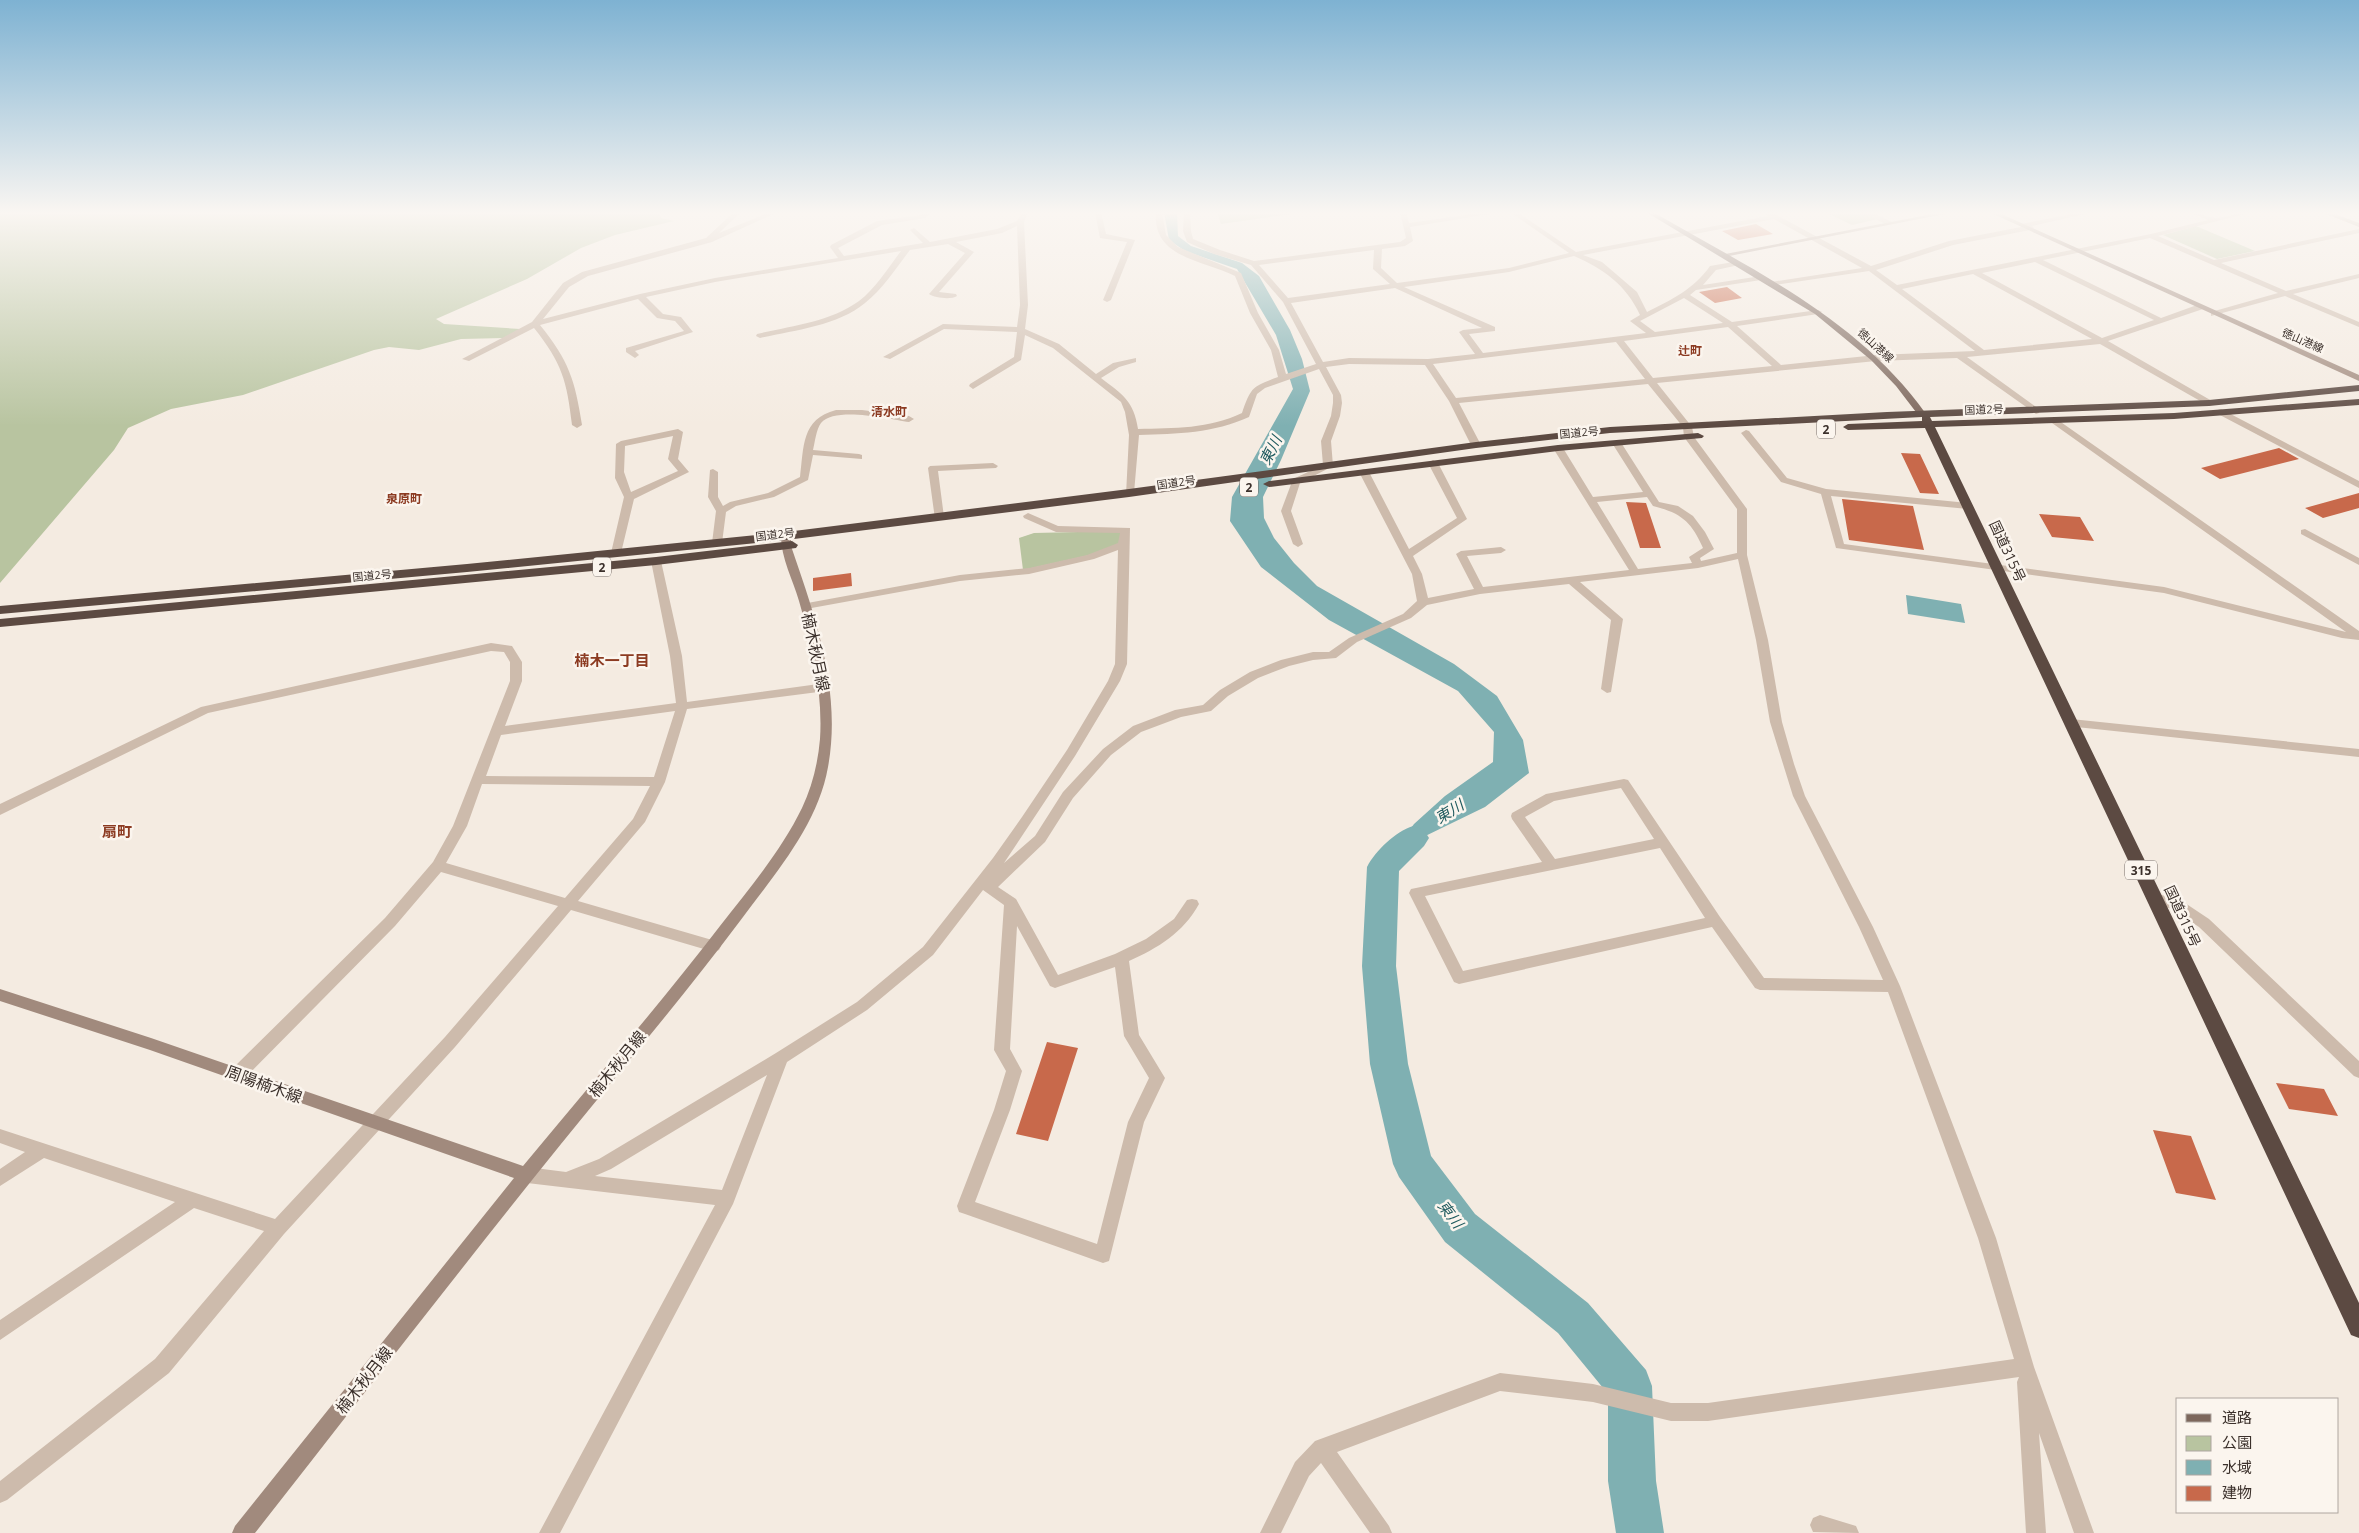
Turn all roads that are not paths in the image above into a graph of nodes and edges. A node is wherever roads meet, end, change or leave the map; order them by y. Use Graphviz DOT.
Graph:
graph roads {
  1 [pos="569,284"];
  2 [pos="699,284"];
  3 [pos="878,284"];
  4 [pos="942,284"];
  5 [pos="1023,284"];
  6 [pos="1114,284"];
  7 [pos="1242,284"];
  8 [pos="1271,284"];
  9 [pos="1393,284"];
  10 [pos="1413,284"];
  11 [pos="1622,284"];
  12 [pos="1701,284"];
  13 [pos="1725,284"];
  14 [pos="1771,284"];
  15 [pos="1774,284"];
  16 [pos="1889,284"];
  17 [pos="1916,284"];
  18 [pos="1994,284"];
  19 [pos="2085,284"];
  20 [pos="2149,284"];
  21 [pos="2265,284"];
  22 [pos="2332,284"];
  23 [pos="1396,286"];
  24 [pos="1696,288"];
  25 [pos="1895,288"];
  26 [pos="2287,293"];
  27 [pos="1683,294"];
  28 [pos="640,296"];
  29 [pos="953,296"];
  30 [pos="1107,300"];
  31 [pos="1286,301"];
  32 [pos="2200,307"];
  33 [pos="1818,312"];
  34 [pos="2214,314"];
  35 [pos="1644,316"];
  36 [pos="2162,321"];
  37 [pos="535,324"];
  38 [pos="1730,324"];
  39 [pos="2359,325"];
  40 [pos="1021,330"];
  41 [pos="1653,335"];
  42 [pos="760,336"];
  43 [pos="1617,338"];
  44 [pos="2101,341"];
  45 [pos="1982,352"];
  46 [pos="635,355"];
  47 [pos="1959,355"];
  48 [pos="1481,356"];
  49 [pos="887,357"];
  50 [pos="1876,358"];
  51 [pos="466,359"];
  52 [pos="1133,360"];
  53 [pos="1428,362"];
  54 [pos="1322,365"];
  55 [pos="1779,368"];
  56 [pos="1095,378"];
  57 [pos="1283,378"];
  58 [pos="2359,378"];
  59 [pos="1651,380"];
  60 [pos="974,386"];
  61 [pos="2359,388"];
  62 [pos="1453,401"];
  63 [pos="2359,402"];
  64 [pos="2209,403"];
  65 [pos="2036,411"];
  66 [pos="2221,412"];
  67 [pos="909,419"];
  68 [pos="1926,419"];
  69 [pos="2055,421"];
  70 [pos="578,425"];
  71 [pos="1134,432"];
  72 [pos="1688,432"];
  73 [pos="1746,433"];
  74 [pos="1617,443"];
  75 [pos="1476,445"];
  76 [pos="1558,448"];
  77 [pos="808,452"];
  78 [pos="858,457"];
  79 [pos="1433,463"];
  80 [pos="993,466"];
  81 [pos="1328,466"];
  82 [pos="713,472"];
  83 [pos="1364,472"];
  84 [pos="1296,475"];
  85 [pos="2359,485"];
  86 [pos="1203,488"];
  87 [pos="1825,492"];
  88 [pos="1129,493"];
  89 [pos="1651,494"];
  90 [pos="629,497"];
  91 [pos="1591,500"];
  92 [pos="1968,506"];
  93 [pos="721,511"];
  94 [pos="1028,516"];
  95 [pos="939,517"];
  96 [pos="2305,532"];
  97 [pos="786,541"];
  98 [pos="717,543"];
  99 [pos="1298,544"];
  100 [pos="1123,545"];
  101 [pos="1501,550"];
  102 [pos="616,553"];
  103 [pos="1408,554"];
  104 [pos="1742,555"];
  105 [pos="656,561"];
  106 [pos="2359,562"];
  107 [pos="1698,565"];
  108 [pos="1997,568"];
  109 [pos="1635,572"];
  110 [pos="1572,581"];
  111 [pos="1480,591"];
  112 [pos="1423,602"];
  113 [pos="806,606"];
  114 [pos="0,610"];
  115 [pos="0,623"];
  116 [pos="2359,637"];
  117 [pos="826,687"];
  118 [pos="1607,689"];
  119 [pos="682,707"];
  120 [pos="2071,723"];
  121 [pos="497,731"];
  122 [pos="2359,753"];
  123 [pos="478,780"];
  124 [pos="659,782"];
  125 [pos="0,810"];
  126 [pos="1663,842"];
  127 [pos="1552,865"];
  128 [pos="438,866"];
  129 [pos="986,884"];
  130 [pos="2155,898"];
  131 [pos="567,903"];
  132 [pos="1011,903"];
  133 [pos="1192,904"];
  134 [pos="1715,920"];
  135 [pos="714,946"];
  136 [pos="1121,958"];
  137 [pos="1893,986"];
  138 [pos="0,995"];
  139 [pos="782,1058"];
  140 [pos="2359,1071"];
  141 [pos="238,1074"];
  142 [pos="373,1123"];
  143 [pos="0,1136"];
  144 [pos="43,1149"];
  145 [pos="527,1175"];
  146 [pos="0,1178"];
  147 [pos="566,1180"];
  148 [pos="727,1198"];
  149 [pos="191,1200"];
  150 [pos="278,1228"];
  151 [pos="2359,1327"];
  152 [pos="0,1330"];
  153 [pos="2026,1367"];
  154 [pos="1322,1448"];
  155 [pos="0,1493"];
  156 [pos="1820,1525"];
  157 [pos="242,1533"];
  158 [pos="549,1533"];
  159 [pos="1270,1533"];
  160 [pos="1382,1533"];
  161 [pos="1849,1533"];
  162 [pos="2036,1533"];
  163 [pos="2084,1533"];
  1 -- 37 [label="street"];
  2 -- 28 [label="street"];
  3 -- 42 [label="street"];
  4 -- 29 [label="street"];
  5 -- 40 [label="street"];
  6 -- 30 [label="street"];
  7 -- 57 [label="street"];
  8 -- 31 [label="street"];
  9 -- 23 [label="street"];
  10 -- 23 [label="street"];
  11 -- 35 [label="street"];
  12 -- 24 [label="street"];
  13 -- 24 [label="street"];
  14 -- 15 [label="street"];
  14 -- 33 [label="main road, 徳山港線"];
  16 -- 25 [label="street"];
  17 -- 25 [label="street"];
  18 -- 44 [label="street"];
  19 -- 36 [label="street"];
  20 -- 32 [label="street, 徳山港線"];
  21 -- 26 [label="street"];
  22 -- 26 [label="street"];
  23 -- 31 [label="street"];
  23 -- 48 [label="street"];
  24 -- 27 [label="street"];
  25 -- 45 [label="street"];
  26 -- 34 [label="street"];
  26 -- 39 [label="street"];
  27 -- 35 [label="street"];
  27 -- 38 [label="street"];
  28 -- 37 [label="street"];
  28 -- 46 [label="street"];
  31 -- 54 [label="street"];
  32 -- 34 [label="street, 徳山港線"];
  32 -- 36 [label="street"];
  33 -- 38 [label="street"];
  33 -- 50 [label="main road, 徳山港線"];
  34 -- 58 [label="street, 徳山港線"];
  35 -- 41 [label="street"];
  36 -- 44 [label="street"];
  37 -- 51 [label="street"];
  37 -- 70 [label="street"];
  38 -- 41 [label="street"];
  38 -- 55 [label="street"];
  40 -- 49 [label="street"];
  40 -- 56 [label="street"];
  40 -- 60 [label="street"];
  41 -- 43 [label="street"];
  43 -- 48 [label="street"];
  43 -- 59 [label="street"];
  44 -- 45 [label="street"];
  44 -- 64 [label="street"];
  45 -- 47 [label="street"];
  47 -- 50 [label="street"];
  47 -- 65 [label="street"];
  48 -- 53 [label="street"];
  50 -- 55 [label="street"];
  50 -- 68 [label="main road, 徳山港線"];
  52 -- 56 [label="street"];
  53 -- 54 [label="street"];
  53 -- 62 [label="street"];
  54 -- 57 [label="street"];
  54 -- 81 [label="street"];
  55 -- 59 [label="street"];
  56 -- 71 [label="street"];
  57 -- 71 [label="street"];
  59 -- 62 [label="street"];
  59 -- 72 [label="street"];
  61 -- 64 [label="highway, 国道2号 / 2"];
  62 -- 75 [label="street"];
  63 -- 66 [label="highway, 国道2号 / 2"];
  64 -- 65 [label="highway, 国道2号 / 2"];
  65 -- 68 [label="highway, 国道2号 / 2"];
  66 -- 69 [label="highway, 国道2号 / 2"];
  66 -- 85 [label="street"];
  67 -- 77 [label="street"];
  68 -- 69 [label="highway, 国道2号 / 2"];
  68 -- 72 [label="highway, 国道2号 / 2"];
  68 -- 73 [label="highway, 国道2号 / 2"];
  68 -- 92 [label="highway, 国道315号 / 315"];
  69 -- 116 [label="street"];
  71 -- 88 [label="street"];
  72 -- 73 [label="highway, 国道2号 / 2"];
  72 -- 74 [label="highway, 国道2号 / 2"];
  72 -- 75 [label="highway, 国道2号 / 2"];
  72 -- 104 [label="street"];
  73 -- 87 [label="street"];
  74 -- 76 [label="highway, 国道2号 / 2"];
  74 -- 89 [label="street"];
  75 -- 81 [label="highway, 国道2号 / 2"];
  76 -- 79 [label="highway, 国道2号 / 2"];
  76 -- 91 [label="street"];
  77 -- 78 [label="street"];
  77 -- 93 [label="street"];
  79 -- 83 [label="highway, 国道2号 / 2"];
  79 -- 103 [label="street"];
  80 -- 95 [label="street"];
  81 -- 84 [label="highway, 2"];
  82 -- 93 [label="street"];
  83 -- 84 [label="highway, 国道2号 / 2"];
  83 -- 103 [label="street"];
  84 -- 86 [label="highway, 国道2号 / 2"];
  84 -- 99 [label="street"];
  86 -- 88 [label="highway, 国道2号 / 2"];
  86 -- 94 [label="highway, 国道2号 / 2"];
  87 -- 92 [label="street"];
  87 -- 108 [label="street"];
  88 -- 95 [label="highway, 国道2号 / 2"];
  89 -- 91 [label="street"];
  89 -- 107 [label="street"];
  90 -- 90 [label="street"];
  90 -- 102 [label="street"];
  91 -- 109 [label="street"];
  92 -- 108 [label="highway, 国道315号 / 315"];
  93 -- 98 [label="street"];
  94 -- 97 [label="highway, 国道2号 / 2"];
  94 -- 100 [label="street"];
  95 -- 97 [label="highway, 国道2号 / 2"];
  96 -- 106 [label="street"];
  97 -- 98 [label="highway, 国道2号 / 2"];
  97 -- 105 [label="highway, 国道2号 / 2"];
  97 -- 113 [label="street, 楠木秋月線"];
  98 -- 102 [label="highway, 国道2号 / 2"];
  100 -- 113 [label="street"];
  100 -- 129 [label="street"];
  101 -- 111 [label="street"];
  102 -- 114 [label="highway, 国道2号 / 2"];
  103 -- 112 [label="street"];
  104 -- 107 [label="street"];
  104 -- 137 [label="street"];
  105 -- 115 [label="highway, 国道2号 / 2"];
  105 -- 119 [label="street"];
  107 -- 109 [label="street"];
  108 -- 116 [label="street"];
  108 -- 120 [label="highway, 国道315号 / 315"];
  109 -- 110 [label="street"];
  110 -- 111 [label="street"];
  110 -- 118 [label="street"];
  111 -- 112 [label="street"];
  112 -- 129 [label="street"];
  113 -- 117 [label="street, 楠木秋月線"];
  117 -- 119 [label="street"];
  117 -- 135 [label="street, 楠木秋月線"];
  119 -- 121 [label="street"];
  119 -- 124 [label="street"];
  120 -- 122 [label="street"];
  120 -- 130 [label="highway, 国道315号 / 315"];
  121 -- 123 [label="street"];
  121 -- 125 [label="street"];
  123 -- 124 [label="street"];
  123 -- 128 [label="street"];
  124 -- 131 [label="street"];
  126 -- 127 [label="street"];
  126 -- 127 [label="street"];
  126 -- 134 [label="street"];
  127 -- 134 [label="street"];
  128 -- 131 [label="street"];
  128 -- 141 [label="street"];
  129 -- 132 [label="street"];
  129 -- 139 [label="street"];
  130 -- 140 [label="street"];
  130 -- 151 [label="highway, 国道315号 / 315"];
  131 -- 135 [label="street"];
  131 -- 142 [label="street"];
  132 -- 136 [label="street"];
  132 -- 136 [label="street"];
  133 -- 136 [label="street"];
  134 -- 137 [label="street"];
  135 -- 145 [label="street, 楠木秋月線"];
  137 -- 153 [label="street"];
  138 -- 141 [label="street, 周陽楠木線"];
  139 -- 147 [label="street"];
  139 -- 148 [label="street"];
  141 -- 142 [label="street, 周陽楠木線"];
  142 -- 145 [label="street, 周陽楠木線"];
  142 -- 150 [label="street"];
  143 -- 144 [label="street"];
  144 -- 146 [label="street"];
  144 -- 149 [label="street"];
  145 -- 147 [label="street"];
  145 -- 157 [label="street, 楠木秋月線"];
  147 -- 148 [label="street"];
  148 -- 158 [label="street"];
  149 -- 150 [label="street"];
  149 -- 152 [label="street"];
  150 -- 155 [label="street"];
  153 -- 154 [label="street"];
  153 -- 162 [label="street"];
  153 -- 163 [label="street"];
  154 -- 159 [label="street"];
  154 -- 160 [label="street"];
  156 -- 161 [label="street"];
}
